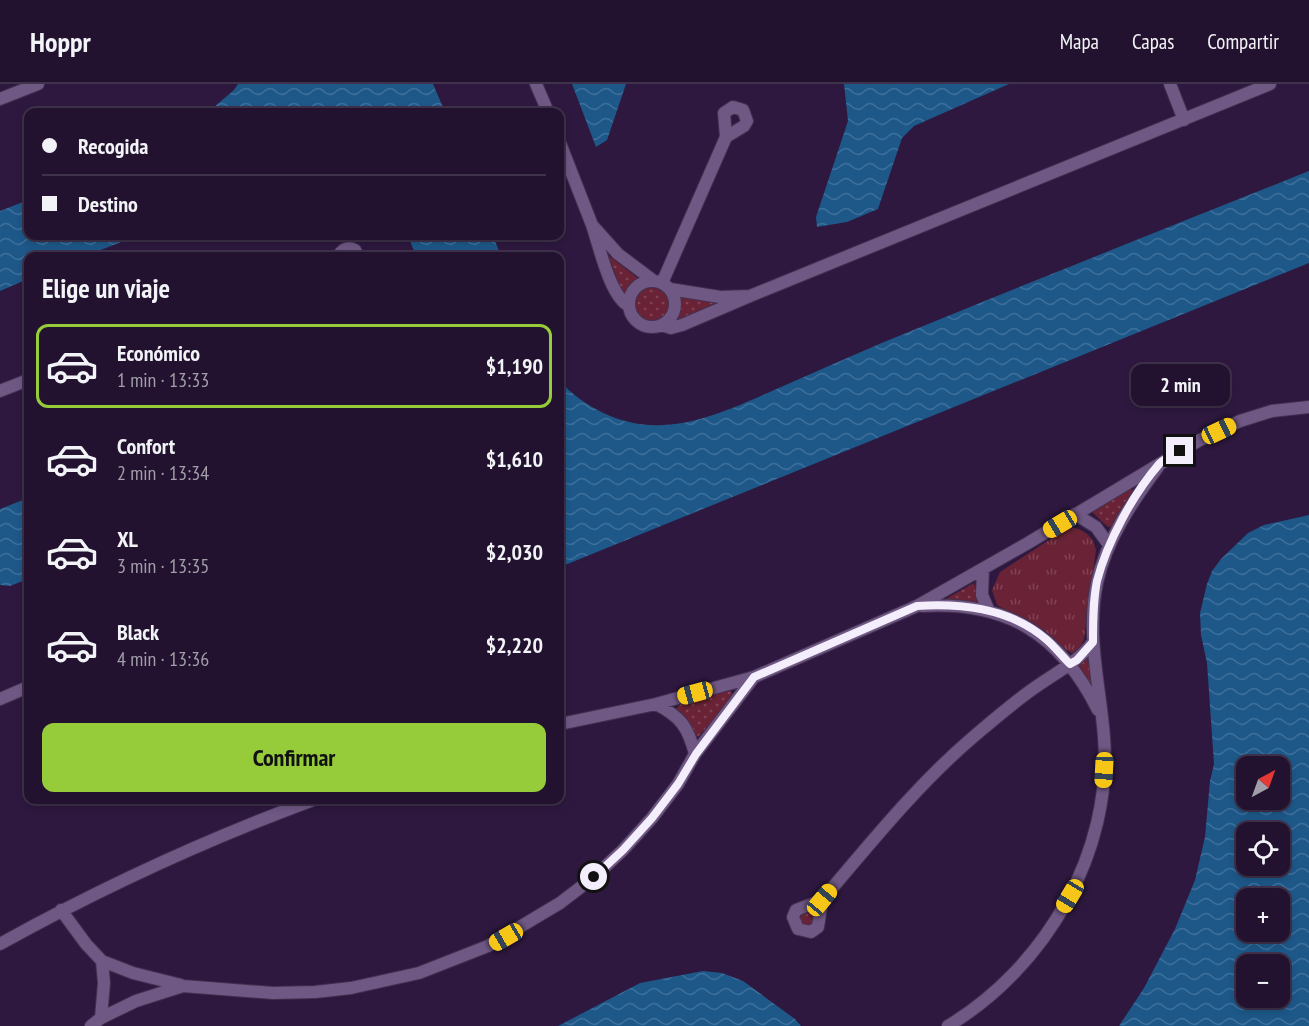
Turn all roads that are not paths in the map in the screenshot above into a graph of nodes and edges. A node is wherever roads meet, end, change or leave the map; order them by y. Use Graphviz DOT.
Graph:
graph roads {
  1 [pos="38,84"];
  2 [pos="536,84"];
  3 [pos="1170,84"];
  4 [pos="1270,84"];
  5 [pos="0,99"];
  6 [pos="546,108"];
  7 [pos="1184,120"];
  8 [pos="726,137"];
  9 [pos="564,152"];
  10 [pos="592,225"];
  11 [pos="342,252"];
  12 [pos="356,252"];
  13 [pos="662,285"];
  14 [pos="750,296"];
  15 [pos="629,306"];
  16 [pos="662,325"];
  17 [pos="24,382"];
  18 [pos="0,391"];
  19 [pos="1309,407"];
  20 [pos="1162,461"];
  21 [pos="1076,514"];
  22 [pos="1109,545"];
  23 [pos="983,569"];
  24 [pos="917,606"];
  25 [pos="989,611"];
  26 [pos="1093,642"];
  27 [pos="1070,664"];
  28 [pos="754,677"];
  29 [pos="24,689"];
  30 [pos="0,699"];
  31 [pos="656,704"];
  32 [pos="1102,719"];
  33 [pos="564,723"];
  34 [pos="696,754"];
  35 [pos="303,804"];
  36 [pos="822,900"];
  37 [pos="61,910"];
  38 [pos="0,944"];
  39 [pos="102,961"];
  40 [pos="183,986"];
  41 [pos="96,1022"];
  42 [pos="948,1026"];
  1 -- 5 [label="street"];
  2 -- 6 [label="street"];
  3 -- 7 [label="street"];
  4 -- 7 [label="street"];
  7 -- 14 [label="street"];
  8 -- 13 [label="street"];
  9 -- 10 [label="street"];
  10 -- 13 [label="street"];
  10 -- 15 [label="street"];
  11 -- 12 [label="street"];
  13 -- 14 [label="street"];
  13 -- 15 [label="street"];
  13 -- 16 [label="street"];
  14 -- 16 [label="street"];
  15 -- 16 [label="street"];
  17 -- 18 [label="street"];
  19 -- 20 [label="street"];
  20 -- 21 [label="street"];
  20 -- 22 [label="street"];
  21 -- 22 [label="street"];
  21 -- 23 [label="street"];
  22 -- 26 [label="street"];
  23 -- 24 [label="street"];
  23 -- 25 [label="street"];
  24 -- 25 [label="street"];
  24 -- 28 [label="street"];
  25 -- 27 [label="street"];
  26 -- 27 [label="street"];
  26 -- 32 [label="street"];
  27 -- 32 [label="street"];
  27 -- 36 [label="street"];
  28 -- 31 [label="street"];
  28 -- 34 [label="street"];
  29 -- 30 [label="street"];
  31 -- 33 [label="street"];
  31 -- 34 [label="street"];
  32 -- 42 [label="street"];
  34 -- 40 [label="street"];
  35 -- 37 [label="street"];
  37 -- 38 [label="street"];
  37 -- 39 [label="street"];
  39 -- 40 [label="street"];
  39 -- 41 [label="street"];
  40 -- 41 [label="street"];
}
